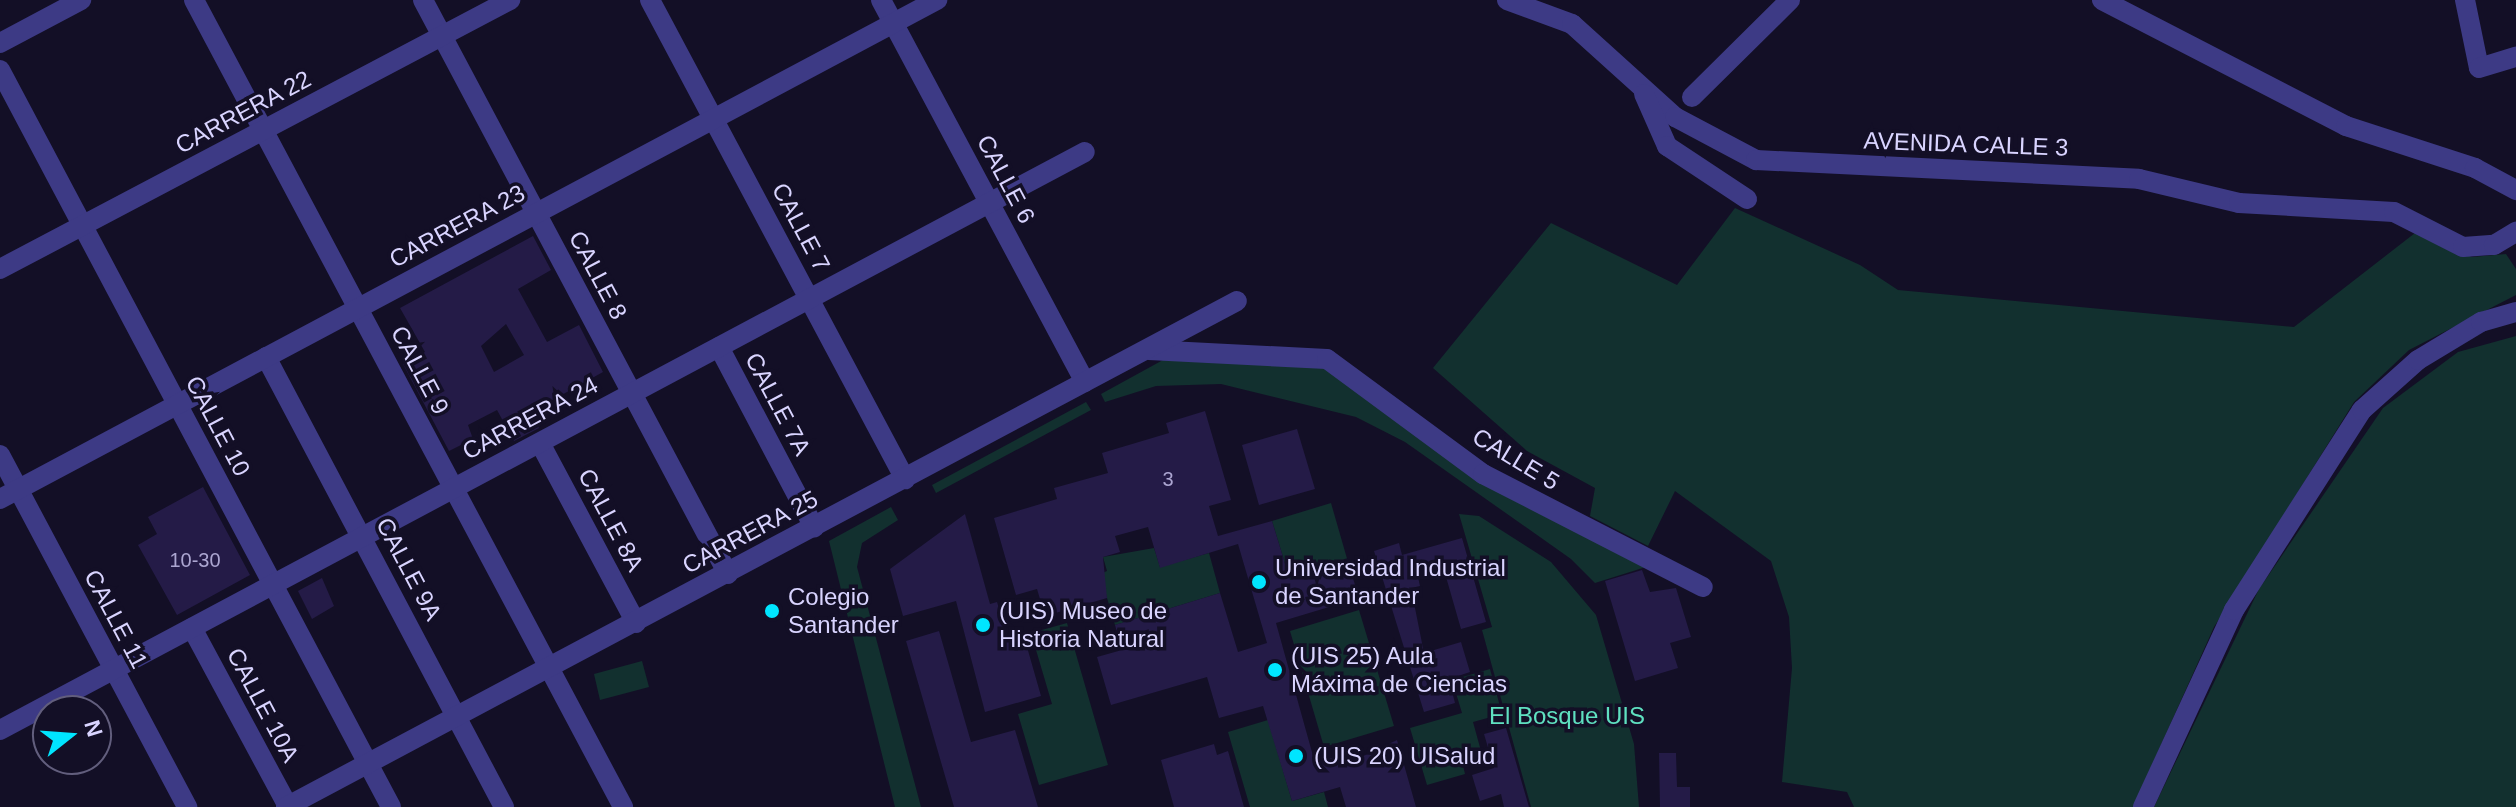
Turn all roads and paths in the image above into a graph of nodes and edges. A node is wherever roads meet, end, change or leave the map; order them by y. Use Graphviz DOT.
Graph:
graph roads {
  1 [pos="194,0"];
  2 [pos="423,0"];
  3 [pos="510,0"];
  4 [pos="650,0"];
  5 [pos="881,0"];
  6 [pos="937,0"];
  7 [pos="1507,0"];
  8 [pos="1790,0"];
  9 [pos="2102,0"];
  10 [pos="2465,0"];
  11 [pos="78,1"];
  12 [pos="894,23"];
  13 [pos="442,36"];
  14 [pos="0,43"];
  15 [pos="2516,57"];
  16 [pos="0,70"];
  17 [pos="1640,86"];
  18 [pos="1692,97"];
  19 [pos="714,119"];
  20 [pos="263,130"];
  21 [pos="1085,152"];
  22 [pos="2516,190"];
  23 [pos="1747,199"];
  24 [pos="989,203"];
  25 [pos="536,213"];
  26 [pos="83,226"];
  27 [pos="2512,242"];
  28 [pos="0,269"];
  29 [pos="809,299"];
  30 [pos="1237,301"];
  31 [pos="358,308"];
  32 [pos="2516,312"];
  33 [pos="719,347"];
  34 [pos="1146,349"];
  35 [pos="266,357"];
  36 [pos="1085,382"];
  37 [pos="632,393"];
  38 [pos="177,404"];
  39 [pos="540,443"];
  40 [pos="0,455"];
  41 [pos="905,479"];
  42 [pos="453,489"];
  43 [pos="9,494"];
  44 [pos="814,527"];
  45 [pos="362,537"];
  46 [pos="728,574"];
  47 [pos="273,585"];
  48 [pos="1703,587"];
  49 [pos="636,623"];
  50 [pos="192,628"];
  51 [pos="549,669"];
  52 [pos="114,670"];
  53 [pos="457,717"];
  54 [pos="0,730"];
  55 [pos="368,764"];
  56 [pos="187,807"];
  57 [pos="287,807"];
  58 [pos="391,807"];
  59 [pos="504,807"];
  60 [pos="623,807"];
  61 [pos="2143,807"];
  1 -- 20 [label="street, CALLE 9"];
  2 -- 13 [label="street, CALLE 8"];
  3 -- 13 [label="street, CARRERA 22"];
  4 -- 19 [label="street, CALLE 7"];
  5 -- 12 [label="street, CALLE 6"];
  6 -- 12 [label="street, CARRERA 23"];
  7 -- 17 [label="street, AVENIDA CALLE 3"];
  8 -- 18 [label="street"];
  9 -- 22 [label="street"];
  10 -- 15 [label="street"];
  11 -- 14 [label="street"];
  12 -- 19 [label="street, CARRERA 23"];
  12 -- 24 [label="street, CALLE 6"];
  13 -- 20 [label="street, CARRERA 22"];
  13 -- 25 [label="street, CALLE 8"];
  16 -- 26 [label="street, CALLE 10"];
  17 -- 23 [label="street"];
  17 -- 27 [label="street, AVENIDA CALLE 3"];
  19 -- 25 [label="street, CARRERA 23"];
  19 -- 29 [label="street, CALLE 7"];
  20 -- 26 [label="street, CARRERA 22"];
  20 -- 31 [label="street, CALLE 9"];
  21 -- 24 [label="street, CARRERA 24"];
  24 -- 29 [label="street, CARRERA 24"];
  24 -- 36 [label="street, CALLE 6"];
  25 -- 31 [label="street, CARRERA 23"];
  25 -- 37 [label="street, CALLE 8"];
  26 -- 28 [label="street, CARRERA 22"];
  26 -- 38 [label="street, CALLE 10"];
  29 -- 33 [label="street, CARRERA 24"];
  29 -- 41 [label="street, CALLE 7"];
  30 -- 34 [label="street, CARRERA 25"];
  31 -- 35 [label="street, CARRERA 23"];
  31 -- 42 [label="street, CALLE 9"];
  32 -- 61 [label="street"];
  33 -- 37 [label="street, CARRERA 24"];
  33 -- 44 [label="street, CALLE 7A"];
  34 -- 36 [label="street, CARRERA 25"];
  34 -- 48 [label="street, CALLE 5"];
  35 -- 38 [label="street, CARRERA 23"];
  35 -- 45 [label="street, CALLE 9A"];
  36 -- 41 [label="street, CARRERA 25"];
  37 -- 39 [label="street, CARRERA 24"];
  37 -- 46 [label="street, CALLE 8"];
  38 -- 43 [label="street, CARRERA 23"];
  38 -- 47 [label="street, CALLE 10"];
  39 -- 42 [label="street, CARRERA 24"];
  39 -- 49 [label="street, CALLE 8A"];
  40 -- 43 [label="street, CALLE 11"];
  41 -- 44 [label="street, CARRERA 25"];
  42 -- 45 [label="street, CARRERA 24"];
  42 -- 51 [label="street, CALLE 9"];
  43 -- 52 [label="street, CALLE 11"];
  44 -- 46 [label="street, CARRERA 25"];
  45 -- 47 [label="street, CARRERA 24"];
  45 -- 53 [label="street, CALLE 9A"];
  46 -- 49 [label="street, CARRERA 25"];
  47 -- 50 [label="street, CARRERA 24"];
  47 -- 55 [label="street, CALLE 10"];
  49 -- 51 [label="street, CARRERA 25"];
  50 -- 52 [label="street, CARRERA 24"];
  50 -- 57 [label="street, CALLE 10A"];
  51 -- 53 [label="street, CARRERA 25"];
  51 -- 60 [label="street, CALLE 9"];
  52 -- 54 [label="street, CARRERA 24"];
  52 -- 56 [label="street, CALLE 11"];
  53 -- 55 [label="street, CARRERA 25"];
  53 -- 59 [label="street, CALLE 9A"];
  55 -- 57 [label="street, CARRERA 25"];
  55 -- 58 [label="street, CALLE 10"];
}
